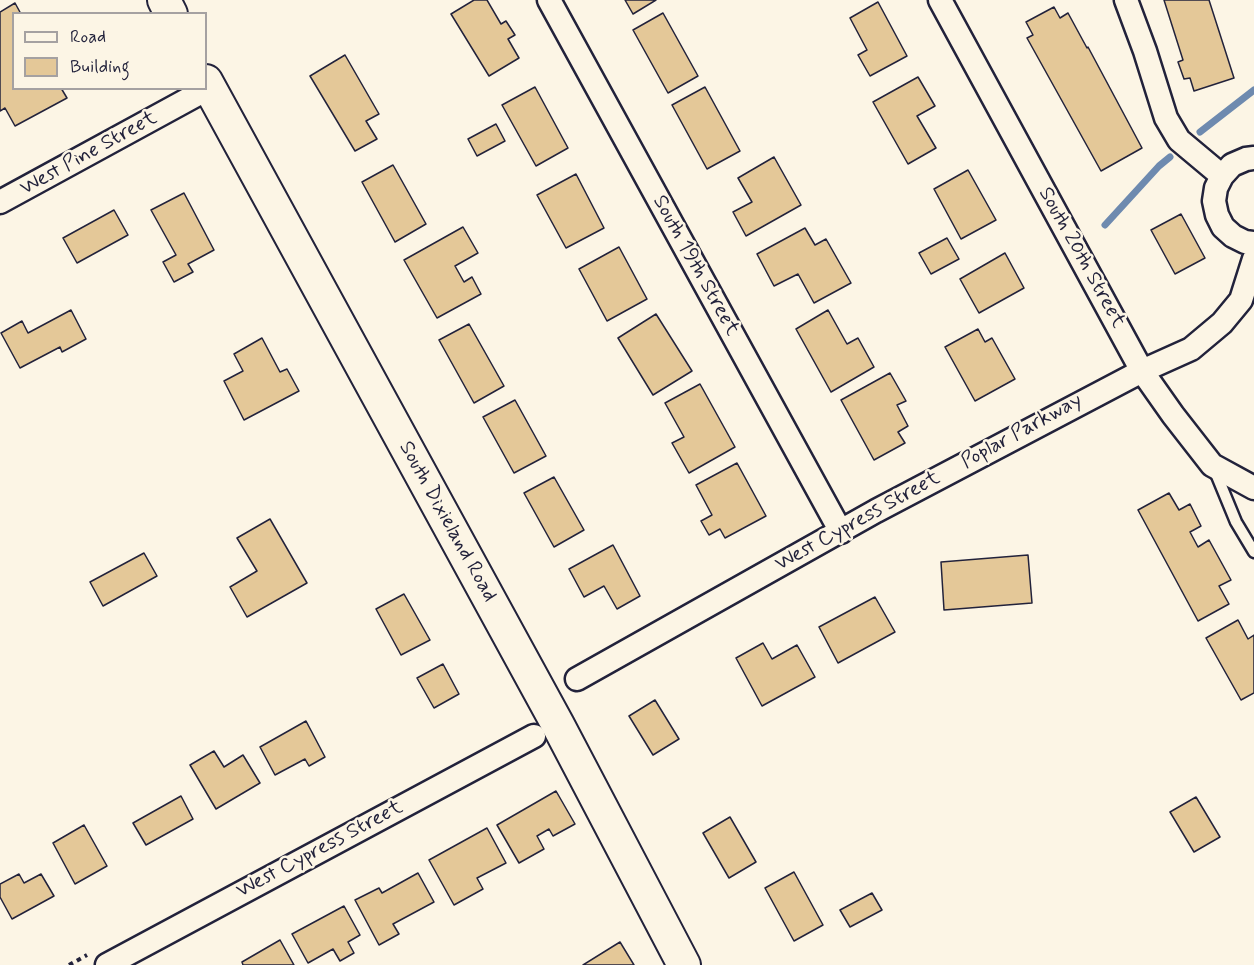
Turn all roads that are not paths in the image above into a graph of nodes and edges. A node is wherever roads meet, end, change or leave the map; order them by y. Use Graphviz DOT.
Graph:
graph roads {
  1 [pos="549,0"];
  2 [pos="940,0"];
  3 [pos="1126,0"];
  4 [pos="207,84"];
  5 [pos="196,90"];
  6 [pos="1254,158"];
  7 [pos="1222,176"];
  8 [pos="0,202"];
  9 [pos="1254,243"];
  10 [pos="1254,259"];
  11 [pos="1142,371"];
  12 [pos="1212,465"];
  13 [pos="1254,488"];
  14 [pos="841,532"];
  15 [pos="1254,552"];
  16 [pos="576,679"];
  17 [pos="534,736"];
  18 [pos="107,965"];
  19 [pos="684,965"];
  1 -- 14 [label="street, South 19th Street"];
  2 -- 11 [label="street, South 20th Street"];
  3 -- 7 [label="street"];
  4 -- 19 [label="main road, South Dixieland Road"];
  5 -- 8 [label="street, West Pine Street"];
  6 -- 7 [label="street"];
  7 -- 9 [label="street"];
  10 -- 11 [label="street, West Cypress Street"];
  11 -- 12 [label="street, South 20th Street"];
  11 -- 14 [label="street, West Cypress Street"];
  12 -- 13 [label="street, South 20th Street"];
  12 -- 15 [label="lane"];
  14 -- 16 [label="street, West Cypress Street"];
  17 -- 18 [label="street, West Cypress Street"];
}
